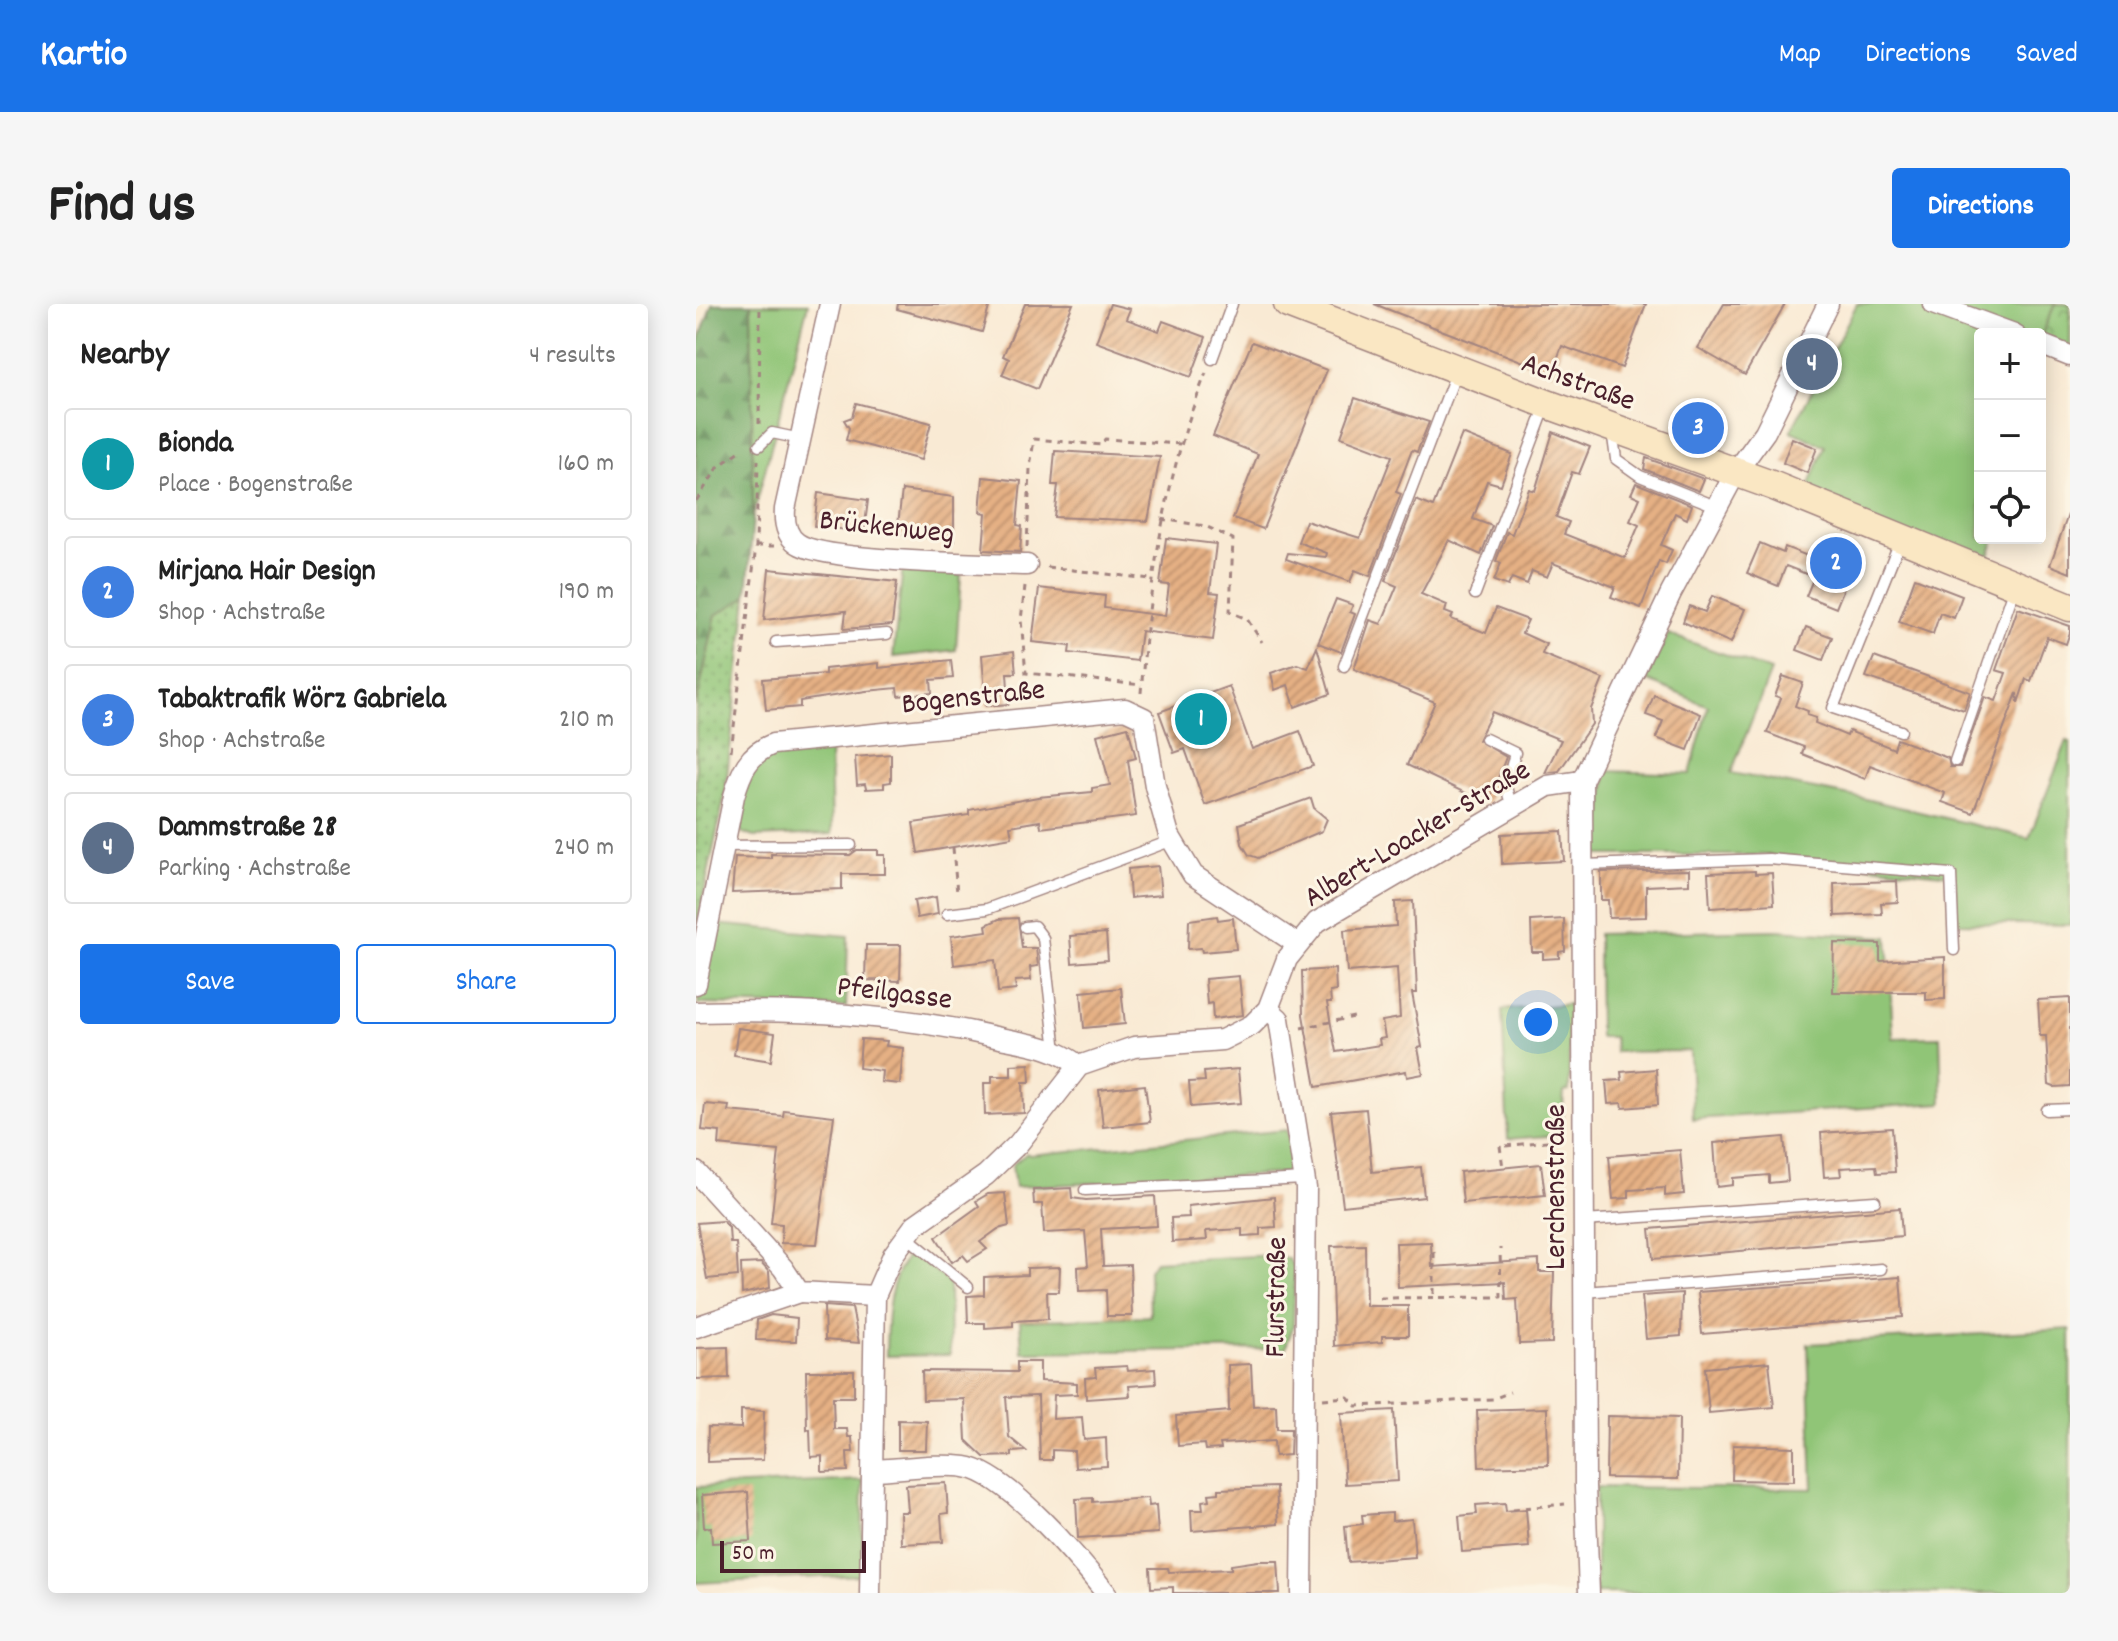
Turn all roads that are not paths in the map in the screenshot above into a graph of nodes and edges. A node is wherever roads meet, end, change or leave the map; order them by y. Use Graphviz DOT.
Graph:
graph roads {
  1 [pos="830,304"];
  2 [pos="1232,304"];
  3 [pos="1288,304"];
  4 [pos="1828,304"];
  5 [pos="1933,304"];
  6 [pos="1998,328"];
  7 [pos="2046,346"];
  8 [pos="2070,356"];
  9 [pos="1212,359"];
  10 [pos="1457,370"];
  11 [pos="1547,404"];
  12 [pos="1612,428"];
  13 [pos="801,439"];
  14 [pos="759,446"];
  15 [pos="1736,472"];
  16 [pos="1718,507"];
  17 [pos="1900,541"];
  18 [pos="1027,565"];
  19 [pos="2016,586"];
  20 [pos="1475,594"];
  21 [pos="2070,607"];
  22 [pos="887,634"];
  23 [pos="776,642"];
  24 [pos="1344,666"];
  25 [pos="1901,731"];
  26 [pos="1486,739"];
  27 [pos="1955,761"];
  28 [pos="1582,781"];
  29 [pos="1512,808"];
  30 [pos="1173,840"];
  31 [pos="851,845"];
  32 [pos="723,846"];
  33 [pos="1582,865"];
  34 [pos="947,914"];
  35 [pos="1025,927"];
  36 [pos="1297,944"];
  37 [pos="1954,950"];
  38 [pos="696,984"];
  39 [pos="1268,1009"];
  40 [pos="696,1012"];
  41 [pos="1056,1051"];
  42 [pos="1079,1066"];
  43 [pos="2070,1109"];
  44 [pos="2047,1110"];
  45 [pos="696,1172"];
  46 [pos="1304,1179"];
  47 [pos="1085,1190"];
  48 [pos="1875,1201"];
  49 [pos="1584,1221"];
  50 [pos="906,1236"];
  51 [pos="1881,1269"];
  52 [pos="968,1287"];
  53 [pos="799,1292"];
  54 [pos="1584,1292"];
  55 [pos="875,1296"];
  56 [pos="696,1327"];
  57 [pos="873,1470"];
  58 [pos="870,1593"];
  59 [pos="1106,1593"];
  60 [pos="1302,1593"];
  61 [pos="1589,1593"];
  1 -- 13 [label="street, Brückenweg"];
  2 -- 9 [label="lane"];
  3 -- 10 [label="main road, Achstraße"];
  4 -- 15 [label="street"];
  5 -- 6 [label="street"];
  7 -- 8 [label="street"];
  10 -- 11 [label="main road, Achstraße"];
  10 -- 24 [label="lane"];
  11 -- 12 [label="main road, Achstraße"];
  11 -- 20 [label="lane"];
  12 -- 15 [label="main road, Achstraße"];
  12 -- 16 [label="lane"];
  13 -- 14 [label="lane"];
  13 -- 18 [label="street, Brückenweg"];
  15 -- 16 [label="street"];
  15 -- 17 [label="main road, Achstraße"];
  16 -- 28 [label="street"];
  17 -- 19 [label="main road, Achstraße"];
  17 -- 25 [label="lane"];
  19 -- 21 [label="main road, Achstraße"];
  19 -- 27 [label="lane"];
  22 -- 23 [label="lane"];
  26 -- 29 [label="lane"];
  28 -- 29 [label="street, Albert-Loacker-Straße"];
  28 -- 33 [label="street, Lerchenstraße"];
  29 -- 36 [label="street, Albert-Loacker-Straße"];
  30 -- 32 [label="street, Bogenstraße"];
  30 -- 34 [label="lane"];
  30 -- 36 [label="street"];
  31 -- 32 [label="lane"];
  32 -- 38 [label="street, Bogenstraße"];
  33 -- 37 [label="lane"];
  33 -- 49 [label="street, Lerchenstraße"];
  35 -- 41 [label="lane"];
  36 -- 39 [label="street, Albert-Loacker-Straße"];
  39 -- 42 [label="street"];
  39 -- 46 [label="street, Flurstraße"];
  40 -- 41 [label="street, Pfeilgasse"];
  41 -- 42 [label="street, Pfeilgasse"];
  42 -- 50 [label="street"];
  43 -- 44 [label="lane"];
  45 -- 53 [label="street"];
  46 -- 47 [label="lane"];
  46 -- 60 [label="street, Flurstraße"];
  48 -- 49 [label="lane"];
  49 -- 54 [label="street, Lerchenstraße"];
  50 -- 52 [label="lane"];
  50 -- 55 [label="street"];
  51 -- 54 [label="lane"];
  53 -- 55 [label="street"];
  53 -- 56 [label="street"];
  54 -- 61 [label="street, Lerchenstraße"];
  55 -- 57 [label="street"];
  57 -- 58 [label="street"];
  57 -- 59 [label="street"];
}
